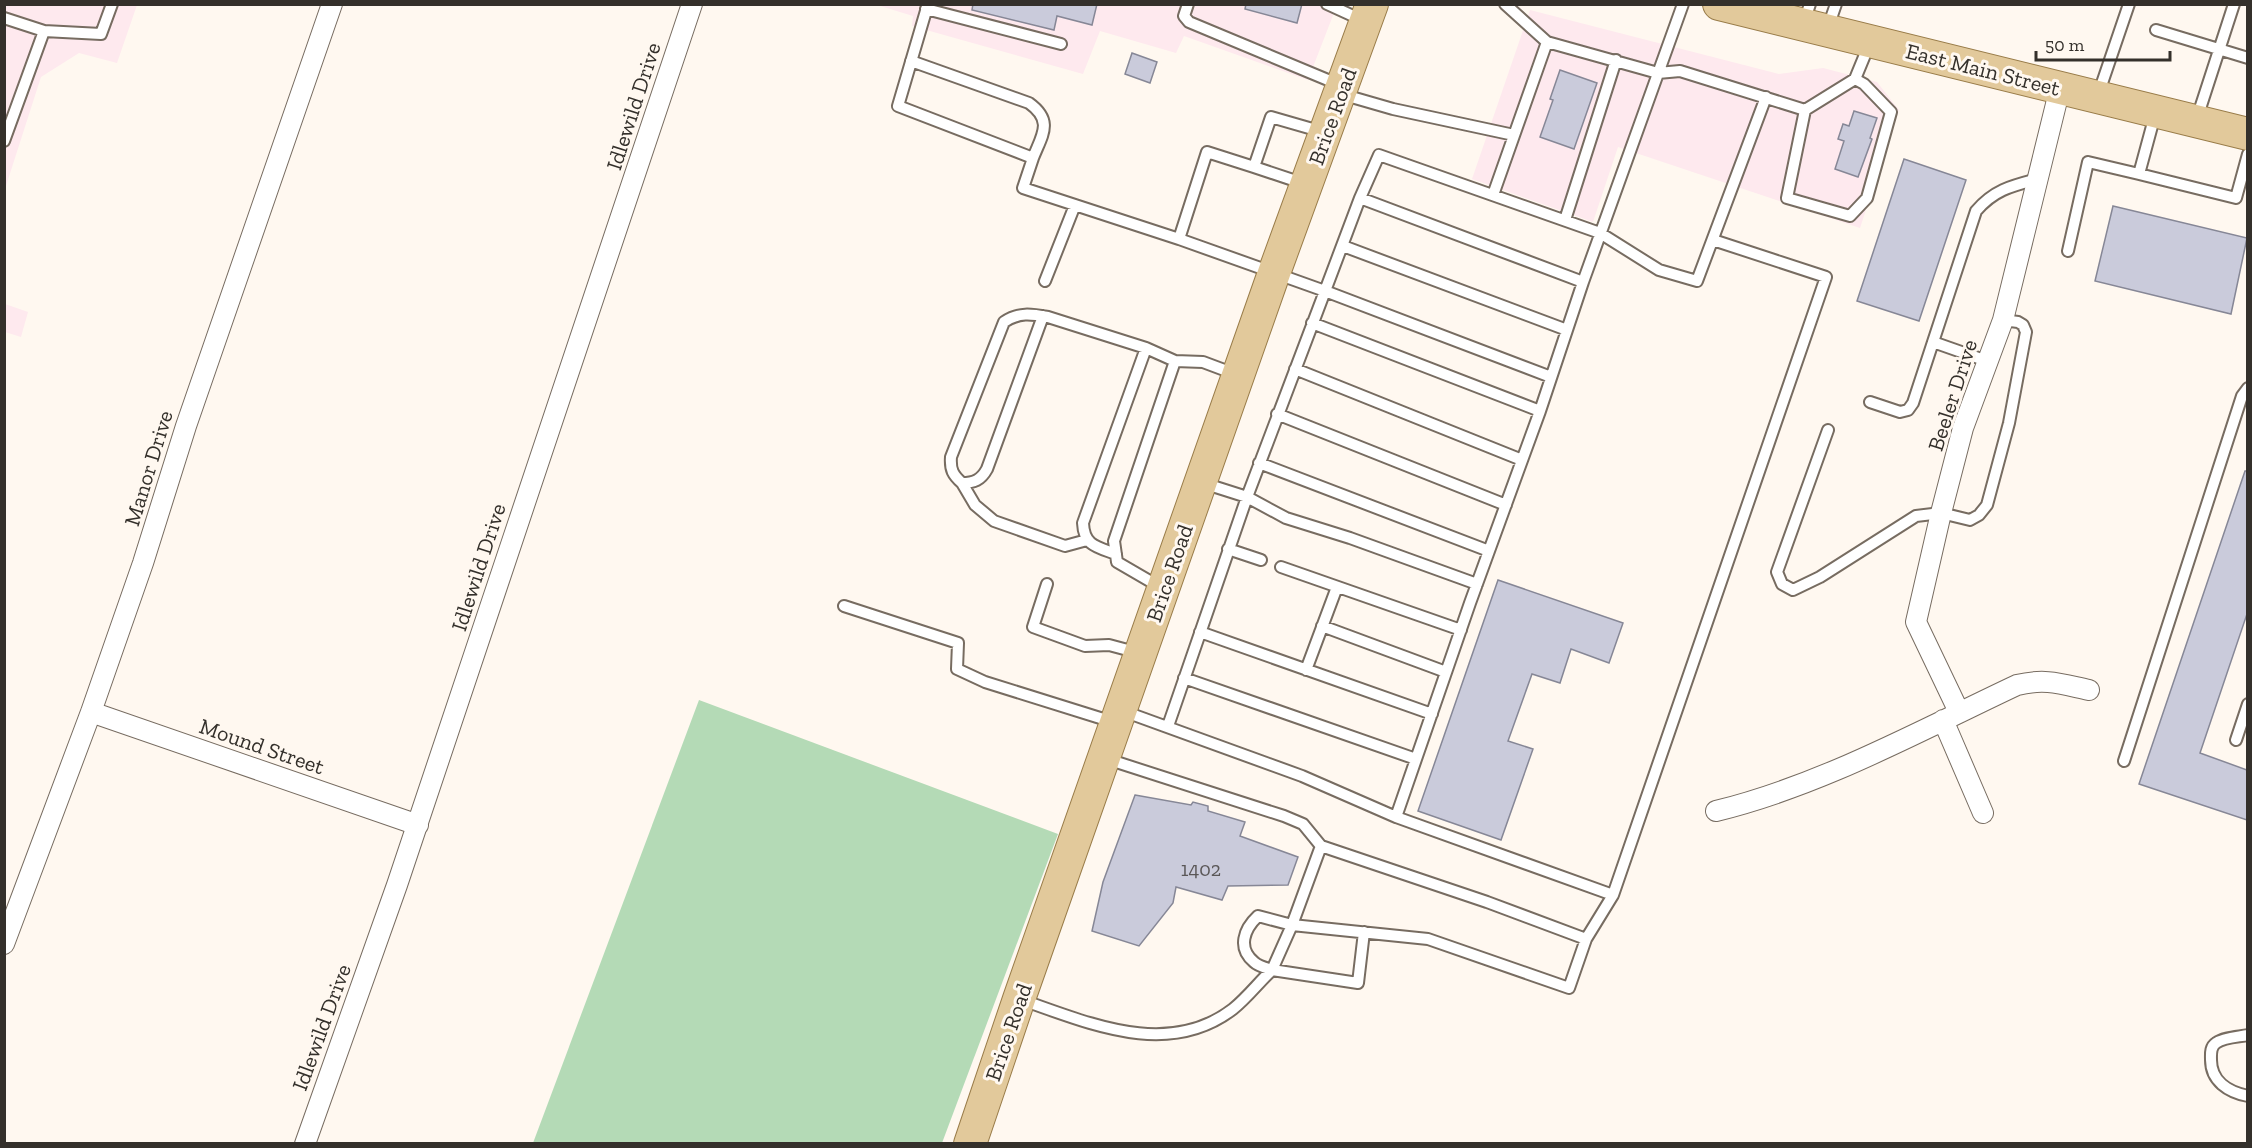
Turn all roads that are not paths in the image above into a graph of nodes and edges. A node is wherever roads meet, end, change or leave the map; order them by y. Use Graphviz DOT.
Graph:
graph roads {
  1 [pos="112,4"];
  2 [pos="332,4"];
  3 [pos="692,4"];
  4 [pos="1188,4"];
  5 [pos="1327,4"];
  6 [pos="1505,4"];
  7 [pos="1683,4"];
  8 [pos="1719,4"];
  9 [pos="2234,4"];
  10 [pos="2125,5"];
  11 [pos="927,7"];
  12 [pos="1370,13"];
  13 [pos="1819,16"];
  14 [pos="4,18"];
  15 [pos="2156,30"];
  16 [pos="44,31"];
  17 [pos="1547,42"];
  18 [pos="1870,42"];
  19 [pos="1061,44"];
  20 [pos="2219,50"];
  21 [pos="2247,58"];
  22 [pos="1616,60"];
  23 [pos="911,61"];
  24 [pos="1658,73"];
  25 [pos="1855,78"];
  26 [pos="2060,88"];
  27 [pos="1342,90"];
  28 [pos="1766,97"];
  29 [pos="2098,97"];
  30 [pos="1805,110"];
  31 [pos="2155,111"];
  32 [pos="2196,121"];
  33 [pos="1326,133"];
  34 [pos="2247,134"];
  35 [pos="1514,135"];
  36 [pos="4,141"];
  37 [pos="2247,154"];
  38 [pos="1033,158"];
  39 [pos="1254,167"];
  40 [pos="2139,174"];
  41 [pos="2038,179"];
  42 [pos="1307,184"];
  43 [pos="1493,195"];
  44 [pos="1360,198"];
  45 [pos="1075,206"];
  46 [pos="1565,220"];
  47 [pos="1600,233"];
  48 [pos="1179,239"];
  49 [pos="1713,240"];
  50 [pos="1342,246"];
  51 [pos="2068,251"];
  52 [pos="1274,273"];
  53 [pos="1045,281"];
  54 [pos="1583,282"];
  55 [pos="1325,291"];
  56 [pos="1043,316"];
  57 [pos="2003,320"];
  58 [pos="1312,323"];
  59 [pos="1567,330"];
  60 [pos="1933,342"];
  61 [pos="1146,348"];
  62 [pos="1175,361"];
  63 [pos="1987,361"];
  64 [pos="1295,369"];
  65 [pos="1239,375"];
  66 [pos="1551,377"];
  67 [pos="2247,388"];
  68 [pos="1870,402"];
  69 [pos="1540,411"];
  70 [pos="1277,414"];
  71 [pos="1828,430"];
  72 [pos="1522,460"];
  73 [pos="1259,463"];
  74 [pos="1201,482"];
  75 [pos="962,483"];
  76 [pos="1247,497"];
  77 [pos="1506,505"];
  78 [pos="1941,513"];
  79 [pos="1087,540"];
  80 [pos="1228,549"];
  81 [pos="1489,551"];
  82 [pos="1116,554"];
  83 [pos="1261,560"];
  84 [pos="1281,567"];
  85 [pos="1047,584"];
  86 [pos="1477,585"];
  87 [pos="1337,587"];
  88 [pos="1163,588"];
  89 [pos="844,606"];
  90 [pos="1322,626"];
  91 [pos="1461,630"];
  92 [pos="1200,632"];
  93 [pos="1140,653"];
  94 [pos="1306,670"];
  95 [pos="1446,672"];
  96 [pos="1184,678"];
  97 [pos="2089,690"];
  98 [pos="2247,704"];
  99 [pos="91,712"];
  100 [pos="1432,714"];
  101 [pos="1951,716"];
  102 [pos="1118,717"];
  103 [pos="1168,726"];
  104 [pos="2236,741"];
  105 [pos="1104,758"];
  106 [pos="1416,759"];
  107 [pos="2124,761"];
  108 [pos="1716,810"];
  109 [pos="1983,813"];
  110 [pos="1396,817"];
  111 [pos="418,825"];
  112 [pos="1321,846"];
  113 [pos="1613,895"];
  114 [pos="1292,925"];
  115 [pos="1364,932"];
  116 [pos="1586,939"];
  117 [pos="4,944"];
  118 [pos="1272,970"];
  119 [pos="1019,999"];
  120 [pos="2247,1035"];
  121 [pos="2247,1096"];
  122 [pos="305,1143"];
  123 [pos="970,1143"];
  1 -- 16 [label="lane"];
  2 -- 99 [label="street, Manor Drive"];
  3 -- 111 [label="street, Idlewild Drive"];
  4 -- 27 [label="lane"];
  5 -- 12 [label="lane"];
  6 -- 17 [label="lane"];
  7 -- 24 [label="lane"];
  8 -- 13 [label="main road, East Main Street"];
  9 -- 20 [label="lane"];
  10 -- 29 [label="lane"];
  11 -- 19 [label="lane"];
  11 -- 23 [label="lane"];
  12 -- 27 [label="main road, Brice Road"];
  13 -- 18 [label="main road, East Main Street"];
  14 -- 16 [label="lane"];
  15 -- 20 [label="lane"];
  16 -- 36 [label="lane"];
  17 -- 22 [label="lane"];
  17 -- 35 [label="lane"];
  18 -- 25 [label="lane"];
  18 -- 26 [label="main road, East Main Street"];
  20 -- 21 [label="lane"];
  20 -- 32 [label="lane"];
  22 -- 24 [label="lane"];
  22 -- 46 [label="lane"];
  23 -- 38 [label="lane"];
  23 -- 38 [label="lane"];
  24 -- 28 [label="lane"];
  24 -- 47 [label="lane"];
  25 -- 30 [label="lane"];
  25 -- 30 [label="lane"];
  26 -- 29 [label="main road, East Main Street"];
  26 -- 41 [label="street, Beeler Drive"];
  27 -- 33 [label="main road, Brice Road"];
  27 -- 35 [label="lane"];
  28 -- 30 [label="lane"];
  28 -- 49 [label="lane"];
  29 -- 31 [label="main road, East Main Street"];
  31 -- 32 [label="main road, East Main Street"];
  31 -- 40 [label="lane"];
  32 -- 34 [label="main road, East Main Street"];
  33 -- 39 [label="lane"];
  33 -- 42 [label="main road, Brice Road"];
  35 -- 43 [label="lane"];
  37 -- 40 [label="lane"];
  38 -- 45 [label="lane"];
  39 -- 42 [label="lane"];
  39 -- 48 [label="lane"];
  40 -- 51 [label="lane"];
  41 -- 57 [label="street, Beeler Drive"];
  41 -- 60 [label="lane"];
  42 -- 52 [label="main road, Brice Road"];
  43 -- 44 [label="lane"];
  43 -- 46 [label="lane"];
  44 -- 50 [label="lane"];
  44 -- 54 [label="lane"];
  45 -- 48 [label="lane"];
  45 -- 53 [label="lane"];
  46 -- 47 [label="lane"];
  47 -- 49 [label="lane"];
  47 -- 54 [label="lane"];
  48 -- 52 [label="lane"];
  49 -- 113 [label="lane"];
  50 -- 55 [label="lane"];
  50 -- 59 [label="lane"];
  52 -- 55 [label="lane"];
  52 -- 65 [label="main road, Brice Road"];
  54 -- 59 [label="lane"];
  55 -- 58 [label="lane"];
  55 -- 66 [label="lane"];
  56 -- 61 [label="lane"];
  56 -- 75 [label="lane"];
  56 -- 75 [label="lane"];
  57 -- 63 [label="street, Beeler Drive"];
  57 -- 78 [label="lane"];
  58 -- 64 [label="lane"];
  58 -- 69 [label="lane"];
  59 -- 66 [label="lane"];
  60 -- 63 [label="lane"];
  60 -- 68 [label="lane"];
  61 -- 62 [label="lane"];
  61 -- 79 [label="lane"];
  62 -- 65 [label="lane"];
  62 -- 82 [label="lane"];
  63 -- 78 [label="street, Beeler Drive"];
  64 -- 70 [label="lane"];
  64 -- 72 [label="lane"];
  65 -- 74 [label="main road, Brice Road"];
  66 -- 69 [label="lane"];
  67 -- 107 [label="lane"];
  69 -- 72 [label="lane"];
  70 -- 73 [label="lane"];
  70 -- 77 [label="lane"];
  71 -- 78 [label="lane"];
  72 -- 77 [label="lane"];
  73 -- 76 [label="lane"];
  73 -- 81 [label="lane"];
  74 -- 76 [label="lane"];
  74 -- 88 [label="main road, Brice Road"];
  75 -- 79 [label="lane"];
  76 -- 80 [label="lane"];
  76 -- 86 [label="lane"];
  77 -- 81 [label="lane"];
  78 -- 101 [label="street, Beeler Drive"];
  79 -- 82 [label="lane"];
  80 -- 83 [label="lane"];
  80 -- 92 [label="lane"];
  81 -- 86 [label="lane"];
  82 -- 88 [label="lane"];
  84 -- 87 [label="lane"];
  85 -- 93 [label="lane"];
  86 -- 91 [label="lane"];
  87 -- 90 [label="lane"];
  87 -- 91 [label="lane"];
  88 -- 93 [label="main road, Brice Road"];
  89 -- 102 [label="lane"];
  90 -- 94 [label="lane"];
  90 -- 95 [label="lane"];
  91 -- 95 [label="lane"];
  92 -- 94 [label="lane"];
  92 -- 96 [label="lane"];
  93 -- 102 [label="main road, Brice Road"];
  94 -- 100 [label="lane"];
  95 -- 100 [label="lane"];
  96 -- 103 [label="lane"];
  96 -- 106 [label="lane"];
  97 -- 101 [label="street"];
  98 -- 104 [label="lane"];
  99 -- 111 [label="street, Mound Street"];
  99 -- 117 [label="street, Manor Drive"];
  100 -- 106 [label="lane"];
  101 -- 108 [label="street"];
  101 -- 109 [label="street, Beeler Drive"];
  102 -- 103 [label="lane"];
  102 -- 105 [label="main road, Brice Road"];
  103 -- 110 [label="lane"];
  105 -- 112 [label="lane"];
  105 -- 119 [label="main road, Brice Road"];
  106 -- 110 [label="lane"];
  110 -- 113 [label="lane"];
  111 -- 122 [label="street, Idlewild Drive"];
  112 -- 114 [label="lane"];
  112 -- 116 [label="lane"];
  113 -- 116 [label="lane"];
  114 -- 115 [label="lane"];
  114 -- 118 [label="lane"];
  114 -- 118 [label="lane"];
  115 -- 116 [label="lane"];
  115 -- 118 [label="lane"];
  118 -- 119 [label="lane"];
  119 -- 123 [label="main road, Brice Road"];
  120 -- 121 [label="lane"];
}
